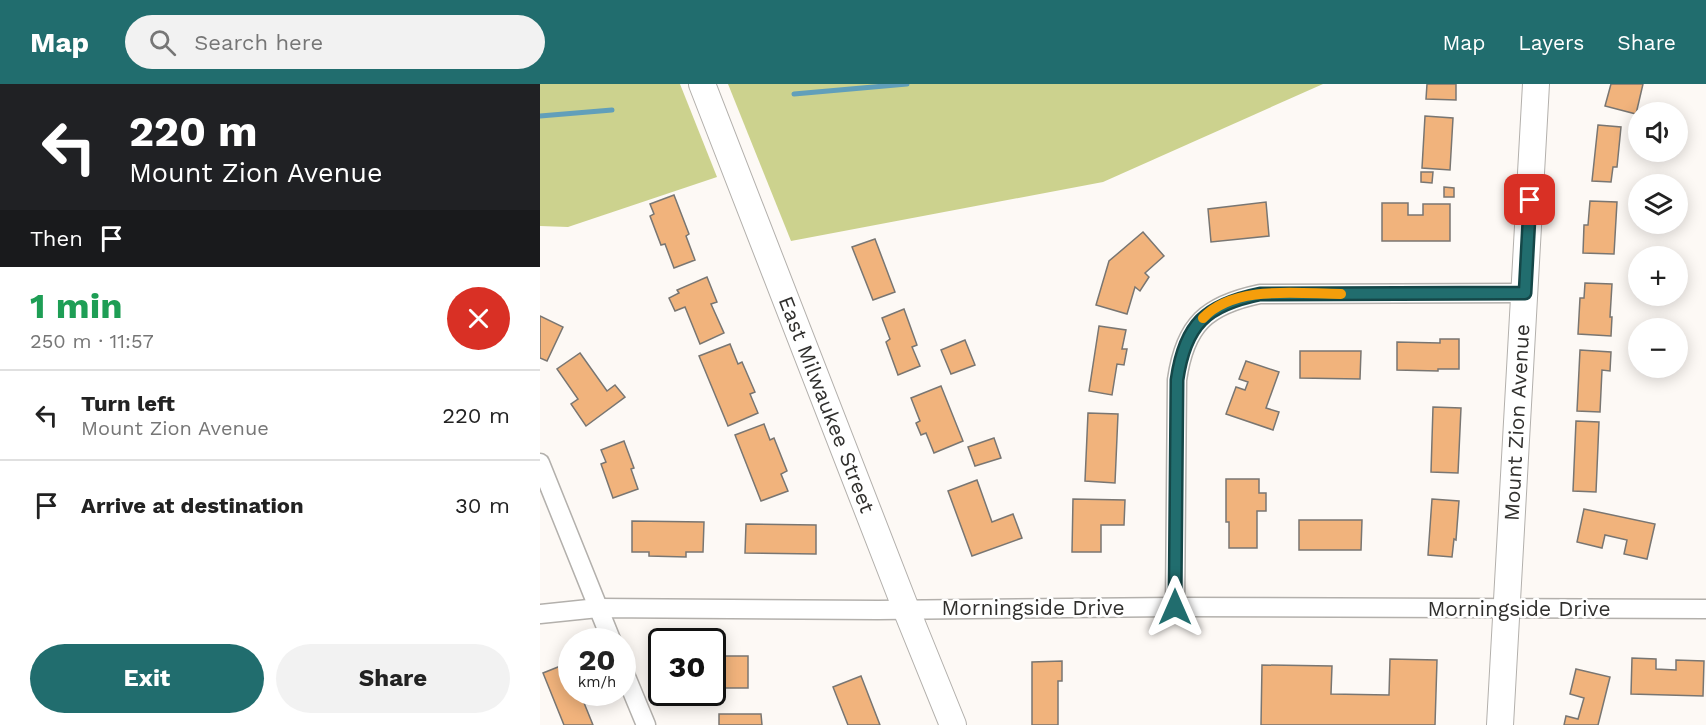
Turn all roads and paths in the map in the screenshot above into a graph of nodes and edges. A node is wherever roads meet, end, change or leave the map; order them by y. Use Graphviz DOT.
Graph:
graph roads {
  1 [pos="702,84"];
  2 [pos="1536,84"];
  3 [pos="1525,293"];
  4 [pos="540,463"];
  5 [pos="1175,607"];
  6 [pos="598,608"];
  7 [pos="906,609"];
  8 [pos="1505,609"];
  9 [pos="1706,609"];
  10 [pos="540,614"];
  11 [pos="606,628"];
  12 [pos="636,701"];
  13 [pos="646,725"];
  14 [pos="953,725"];
  15 [pos="1500,725"];
  1 -- 7 [label="main road, East Milwaukee Street"];
  2 -- 3 [label="main road, Mount Zion Avenue"];
  3 -- 5 [label="street"];
  3 -- 8 [label="main road, Mount Zion Avenue"];
  4 -- 6 [label="street"];
  5 -- 7 [label="street, Morningside Drive"];
  5 -- 8 [label="street, Morningside Drive"];
  6 -- 7 [label="street, Morningside Drive"];
  6 -- 10 [label="street, Morningside Drive"];
  6 -- 11 [label="street"];
  7 -- 14 [label="main road, East Milwaukee Street"];
  8 -- 9 [label="street, Morningside Drive"];
  8 -- 15 [label="main road, Mount Zion Avenue"];
  12 -- 13 [label="street"];
}
